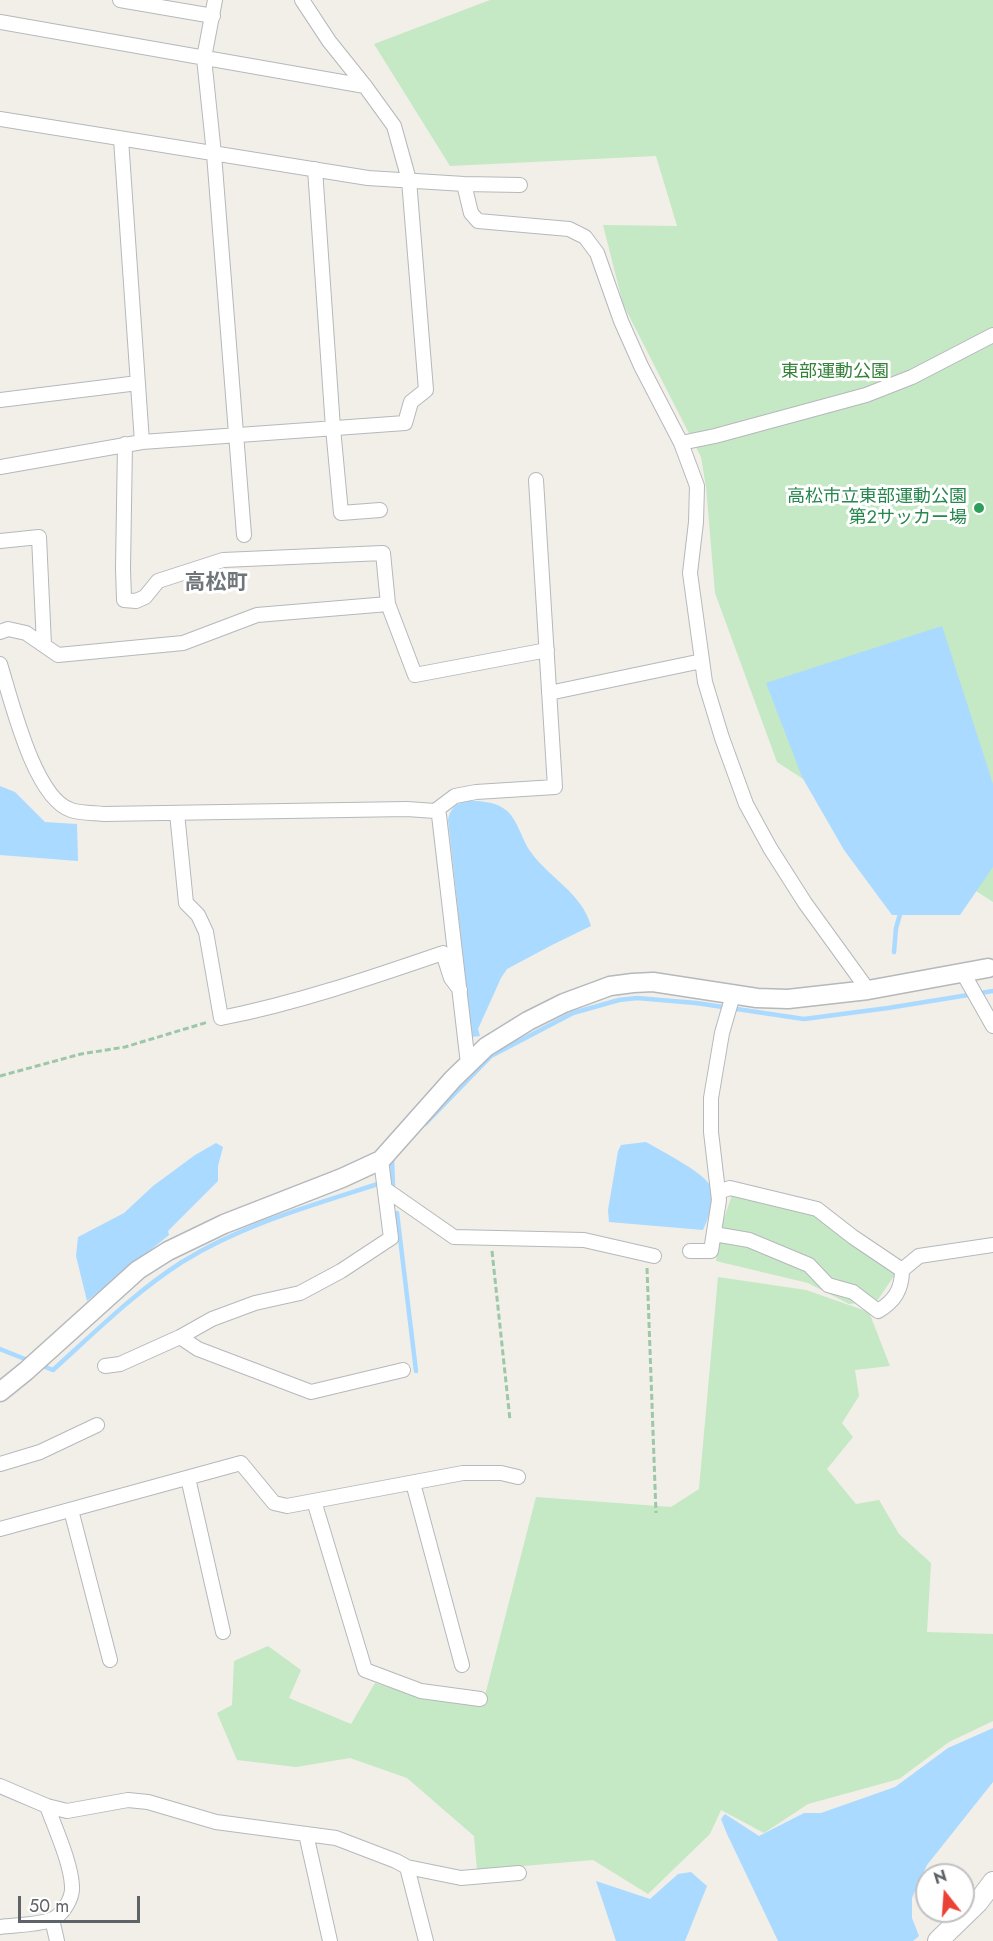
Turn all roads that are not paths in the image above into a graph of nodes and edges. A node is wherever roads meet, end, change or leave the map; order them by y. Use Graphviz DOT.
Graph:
graph roads {
  1 [pos="120,0"];
  2 [pos="214,0"];
  3 [pos="302,0"];
  4 [pos="213,16"];
  5 [pos="0,22"];
  6 [pos="204,58"];
  7 [pos="365,86"];
  8 [pos="0,119"];
  9 [pos="121,139"];
  10 [pos="214,154"];
  11 [pos="315,169"];
  12 [pos="409,180"];
  13 [pos="464,184"];
  14 [pos="520,185"];
  15 [pos="993,335"];
  16 [pos="138,383"];
  17 [pos="0,400"];
  18 [pos="333,428"];
  19 [pos="235,436"];
  20 [pos="142,442"];
  21 [pos="681,443"];
  22 [pos="125,444"];
  23 [pos="0,467"];
  24 [pos="536,480"];
  25 [pos="380,510"];
  26 [pos="244,535"];
  27 [pos="0,541"];
  28 [pos="388,603"];
  29 [pos="0,632"];
  30 [pos="44,645"];
  31 [pos="547,650"];
  32 [pos="702,661"];
  33 [pos="0,664"];
  34 [pos="549,693"];
  35 [pos="435,811"];
  36 [pos="177,813"];
  37 [pos="988,968"];
  38 [pos="963,973"];
  39 [pos="460,990"];
  40 [pos="867,990"];
  41 [pos="733,995"];
  42 [pos="993,1026"];
  43 [pos="468,1064"];
  44 [pos="381,1160"];
  45 [pos="385,1189"];
  46 [pos="718,1192"];
  47 [pos="714,1234"];
  48 [pos="993,1245"];
  49 [pos="690,1251"];
  50 [pos="650,1256"];
  51 [pos="902,1270"];
  52 [pos="180,1337"];
  53 [pos="105,1366"];
  54 [pos="403,1370"];
  55 [pos="0,1392"];
  56 [pos="97,1425"];
  57 [pos="0,1464"];
  58 [pos="518,1477"];
  59 [pos="188,1478"];
  60 [pos="413,1483"];
  61 [pos="314,1501"];
  62 [pos="71,1510"];
  63 [pos="0,1529"];
  64 [pos="223,1632"];
  65 [pos="110,1660"];
  66 [pos="462,1665"];
  67 [pos="480,1699"];
  68 [pos="0,1786"];
  69 [pos="47,1806"];
  70 [pos="306,1834"];
  71 [pos="406,1867"];
  72 [pos="519,1873"];
  73 [pos="993,1882"];
  74 [pos="52,1919"];
  75 [pos="0,1927"];
  76 [pos="57,1941"];
  77 [pos="330,1941"];
  78 [pos="426,1941"];
  79 [pos="938,1941"];
  1 -- 4 [label="street"];
  2 -- 4 [label="street"];
  3 -- 7 [label="street"];
  4 -- 6 [label="street"];
  5 -- 6 [label="street"];
  6 -- 7 [label="street"];
  6 -- 10 [label="street"];
  7 -- 12 [label="street"];
  8 -- 9 [label="street"];
  9 -- 10 [label="street"];
  9 -- 16 [label="street"];
  10 -- 11 [label="street"];
  10 -- 19 [label="street"];
  11 -- 12 [label="street"];
  11 -- 18 [label="street"];
  12 -- 13 [label="street"];
  12 -- 18 [label="street"];
  13 -- 14 [label="street"];
  13 -- 21 [label="street"];
  15 -- 21 [label="street"];
  16 -- 17 [label="street"];
  16 -- 20 [label="street"];
  18 -- 19 [label="street"];
  18 -- 25 [label="street"];
  19 -- 20 [label="street"];
  19 -- 26 [label="street"];
  20 -- 22 [label="street"];
  21 -- 32 [label="street"];
  22 -- 23 [label="street"];
  22 -- 28 [label="street"];
  24 -- 31 [label="street"];
  27 -- 30 [label="street"];
  28 -- 30 [label="street"];
  28 -- 31 [label="street"];
  29 -- 30 [label="street"];
  31 -- 34 [label="street"];
  32 -- 34 [label="street"];
  32 -- 40 [label="street"];
  33 -- 36 [label="street"];
  34 -- 35 [label="street"];
  35 -- 36 [label="street"];
  35 -- 39 [label="street"];
  36 -- 39 [label="street"];
  37 -- 38 [label="street"];
  38 -- 40 [label="street"];
  38 -- 42 [label="street"];
  39 -- 43 [label="street"];
  40 -- 41 [label="street"];
  41 -- 43 [label="street"];
  41 -- 46 [label="street"];
  43 -- 44 [label="street"];
  44 -- 45 [label="street"];
  44 -- 55 [label="street"];
  45 -- 50 [label="street"];
  45 -- 52 [label="street"];
  46 -- 47 [label="street"];
  46 -- 51 [label="street"];
  47 -- 49 [label="street"];
  47 -- 51 [label="street"];
  48 -- 51 [label="street"];
  52 -- 53 [label="street"];
  52 -- 54 [label="street"];
  56 -- 57 [label="street"];
  58 -- 60 [label="street"];
  59 -- 61 [label="street"];
  59 -- 62 [label="street"];
  59 -- 64 [label="street"];
  60 -- 61 [label="street"];
  60 -- 66 [label="street"];
  61 -- 67 [label="street"];
  62 -- 63 [label="street"];
  62 -- 65 [label="street"];
  68 -- 69 [label="street"];
  69 -- 70 [label="street"];
  69 -- 74 [label="street"];
  70 -- 71 [label="street"];
  70 -- 77 [label="street"];
  71 -- 72 [label="street"];
  71 -- 78 [label="street"];
  73 -- 79 [label="main road"];
  74 -- 75 [label="street"];
  74 -- 76 [label="street"];
}
